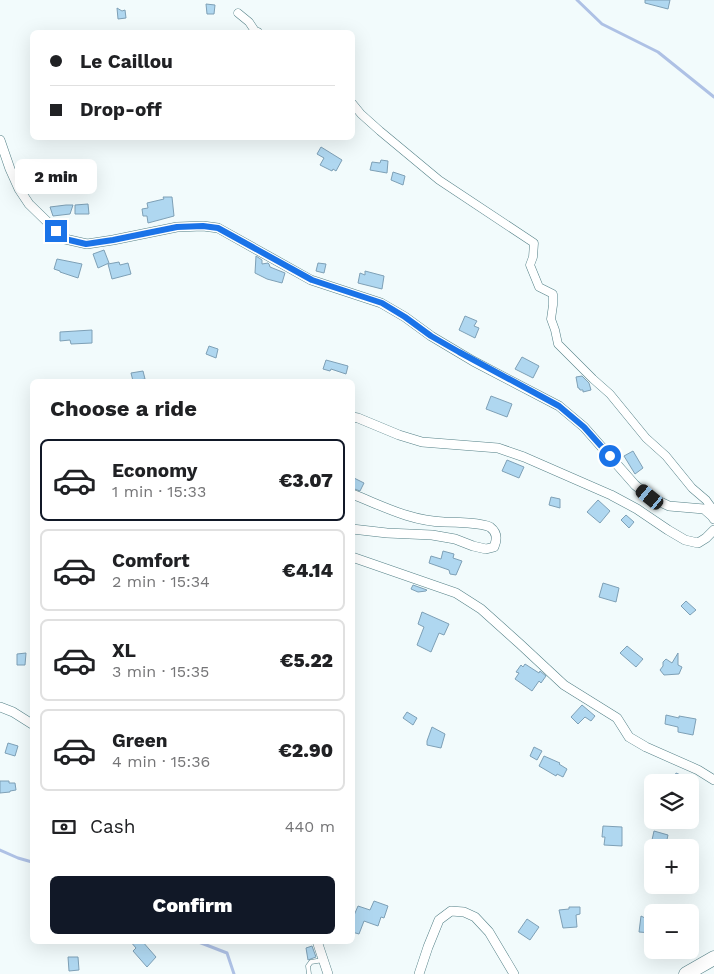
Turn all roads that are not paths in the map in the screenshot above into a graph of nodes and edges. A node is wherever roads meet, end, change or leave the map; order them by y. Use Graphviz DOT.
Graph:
graph roads {
  1 [pos="238,13"];
  2 [pos="254,30"];
  3 [pos="355,107"];
  4 [pos="0,140"];
  5 [pos="355,418"];
  6 [pos="355,495"];
  7 [pos="714,511"];
  8 [pos="714,519"];
  9 [pos="355,529"];
  10 [pos="714,530"];
  11 [pos="355,558"];
  12 [pos="0,707"];
  13 [pos="30,723"];
  14 [pos="714,780"];
  15 [pos="318,944"];
  16 [pos="714,958"];
  17 [pos="323,960"];
  18 [pos="309,974"];
  19 [pos="328,974"];
  20 [pos="419,974"];
  21 [pos="514,974"];
  22 [pos="686,974"];
  1 -- 2 [label="street"];
  3 -- 7 [label="street"];
  4 -- 8 [label="street"];
  5 -- 10 [label="street"];
  6 -- 9 [label="street"];
  11 -- 14 [label="street"];
  12 -- 13 [label="street"];
  15 -- 17 [label="street"];
  16 -- 22 [label="highway"];
  17 -- 18 [label="lane"];
  17 -- 19 [label="street"];
  20 -- 21 [label="street"];
}
